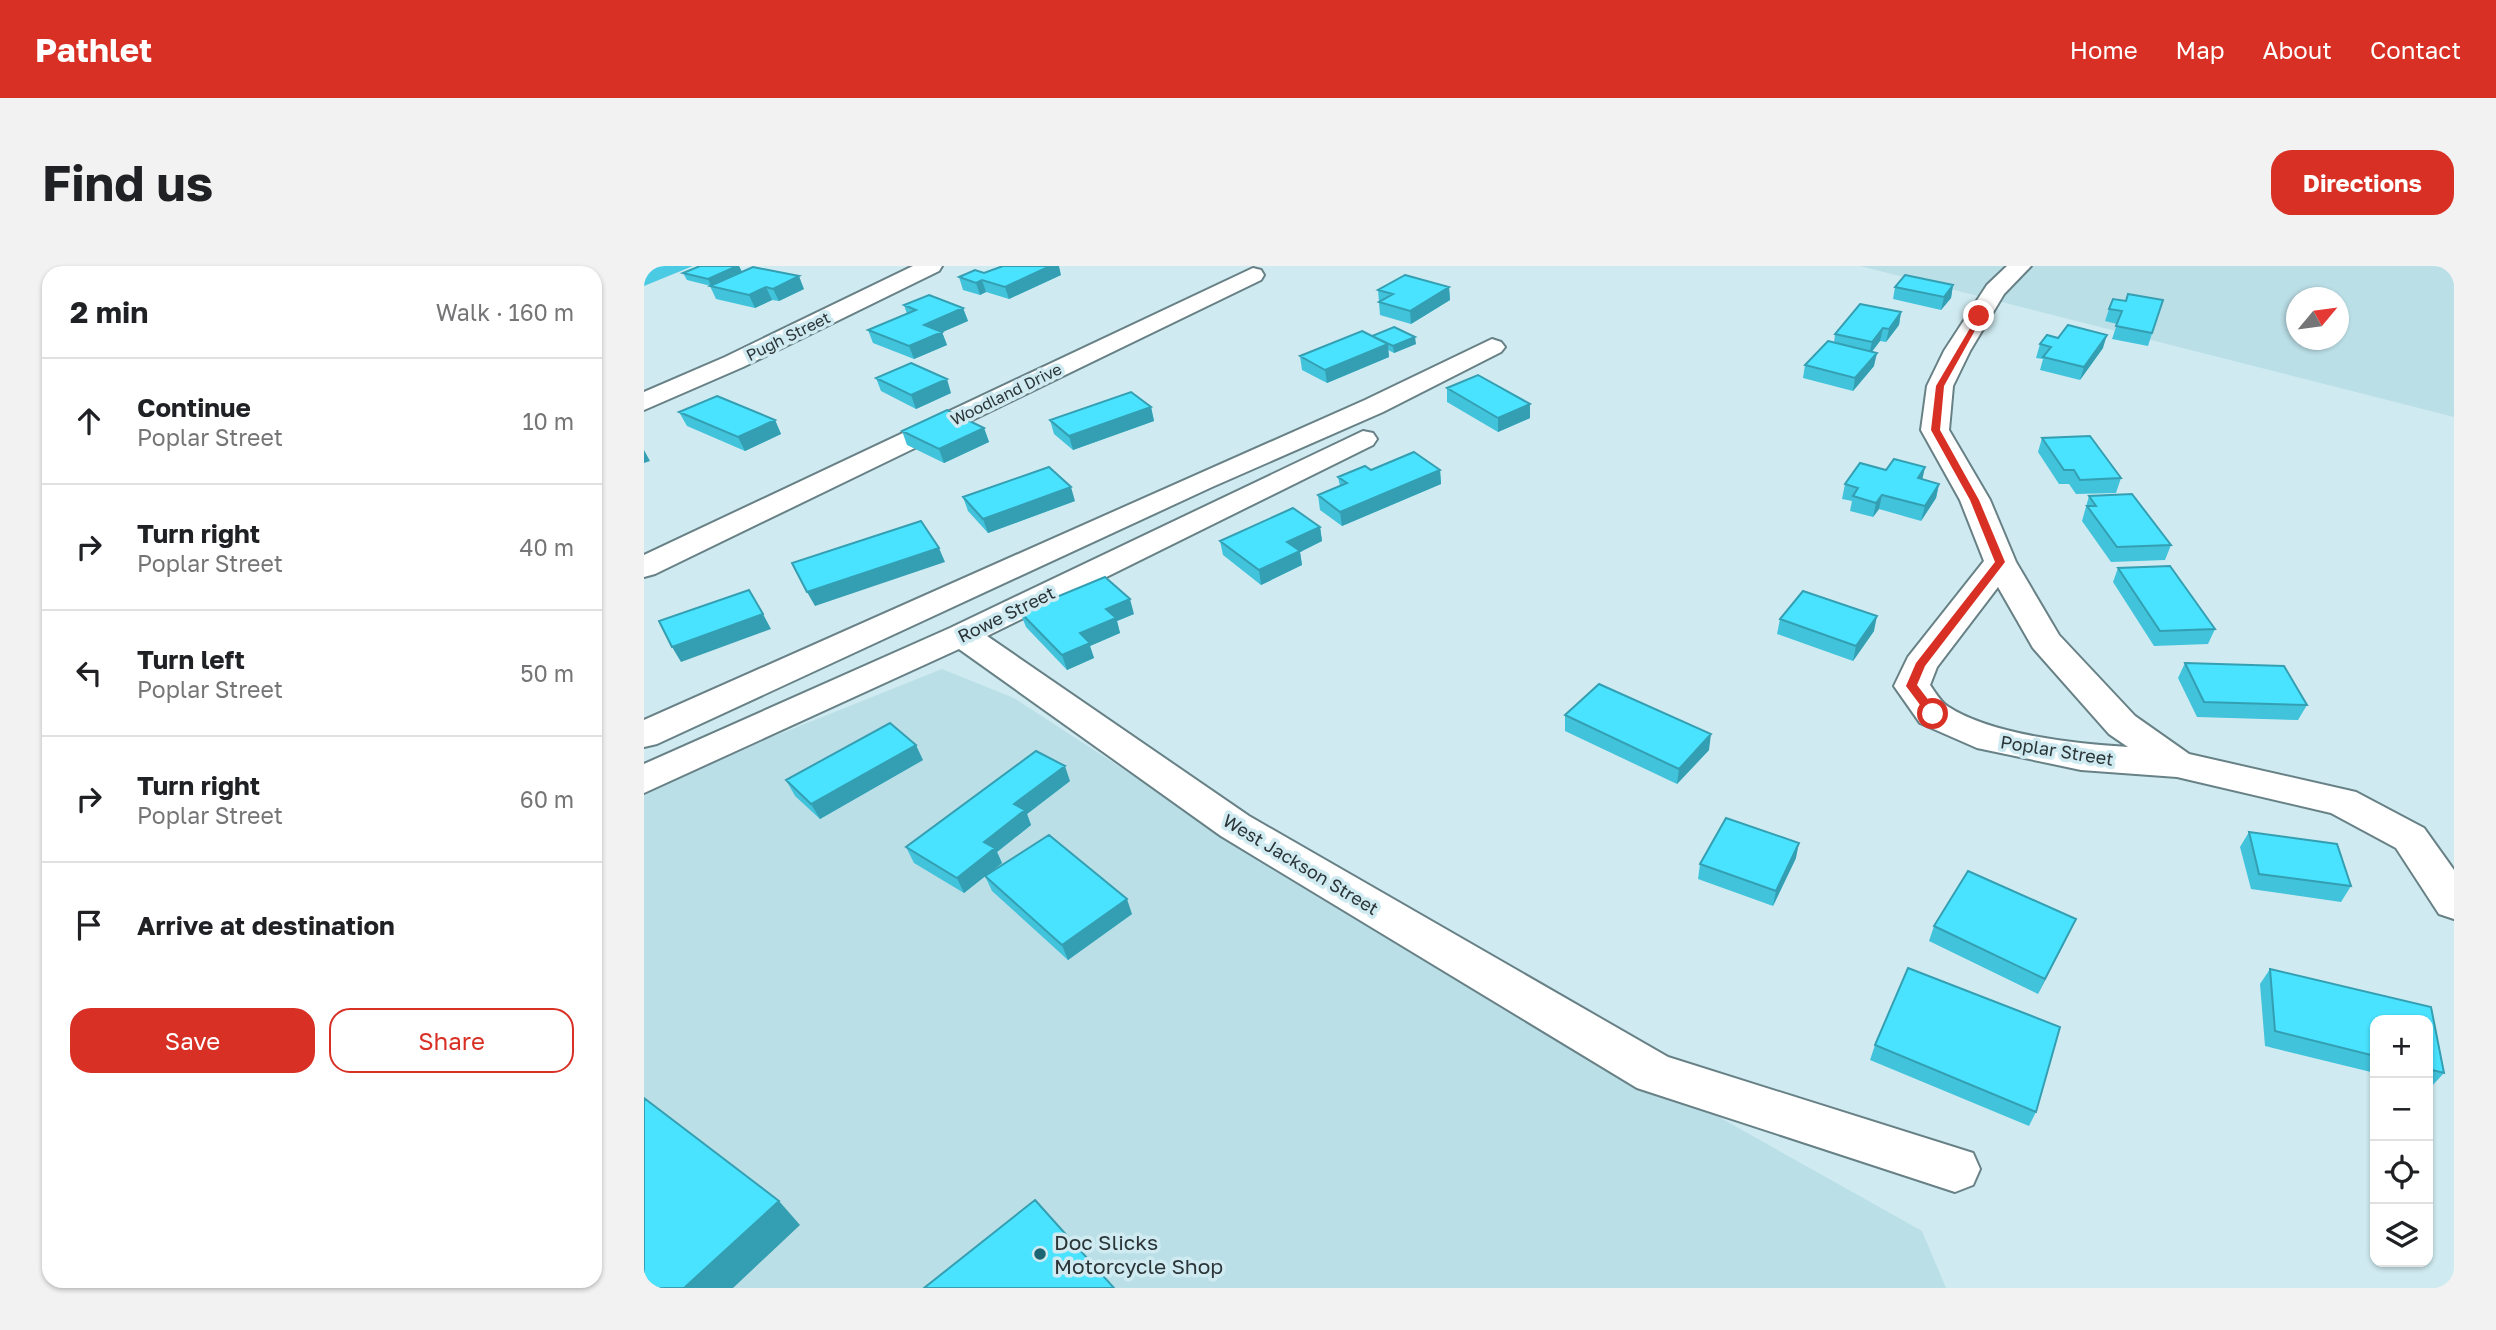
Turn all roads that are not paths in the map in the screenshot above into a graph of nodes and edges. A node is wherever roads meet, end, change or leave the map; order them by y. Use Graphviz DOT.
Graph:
graph roads {
  1 [pos="931,266"];
  2 [pos="2020,266"];
  3 [pos="1253,275"];
  4 [pos="1492,347"];
  5 [pos="644,402"];
  6 [pos="1363,439"];
  7 [pos="2000,562"];
  8 [pos="644,567"];
  9 [pos="962,635"];
  10 [pos="644,735"];
  11 [pos="2176,764"];
  12 [pos="644,780"];
  13 [pos="2454,903"];
  14 [pos="1955,1169"];
  1 -- 5 [label="street, Pugh Street"];
  2 -- 7 [label="street"];
  3 -- 8 [label="street, Woodland Drive"];
  4 -- 10 [label="street"];
  6 -- 9 [label="street, Rowe Street"];
  7 -- 11 [label="street"];
  7 -- 11 [label="street, Poplar Street"];
  9 -- 12 [label="street, Rowe Street"];
  9 -- 14 [label="street, West Jackson Street"];
  11 -- 13 [label="street, Poplar Street"];
}
